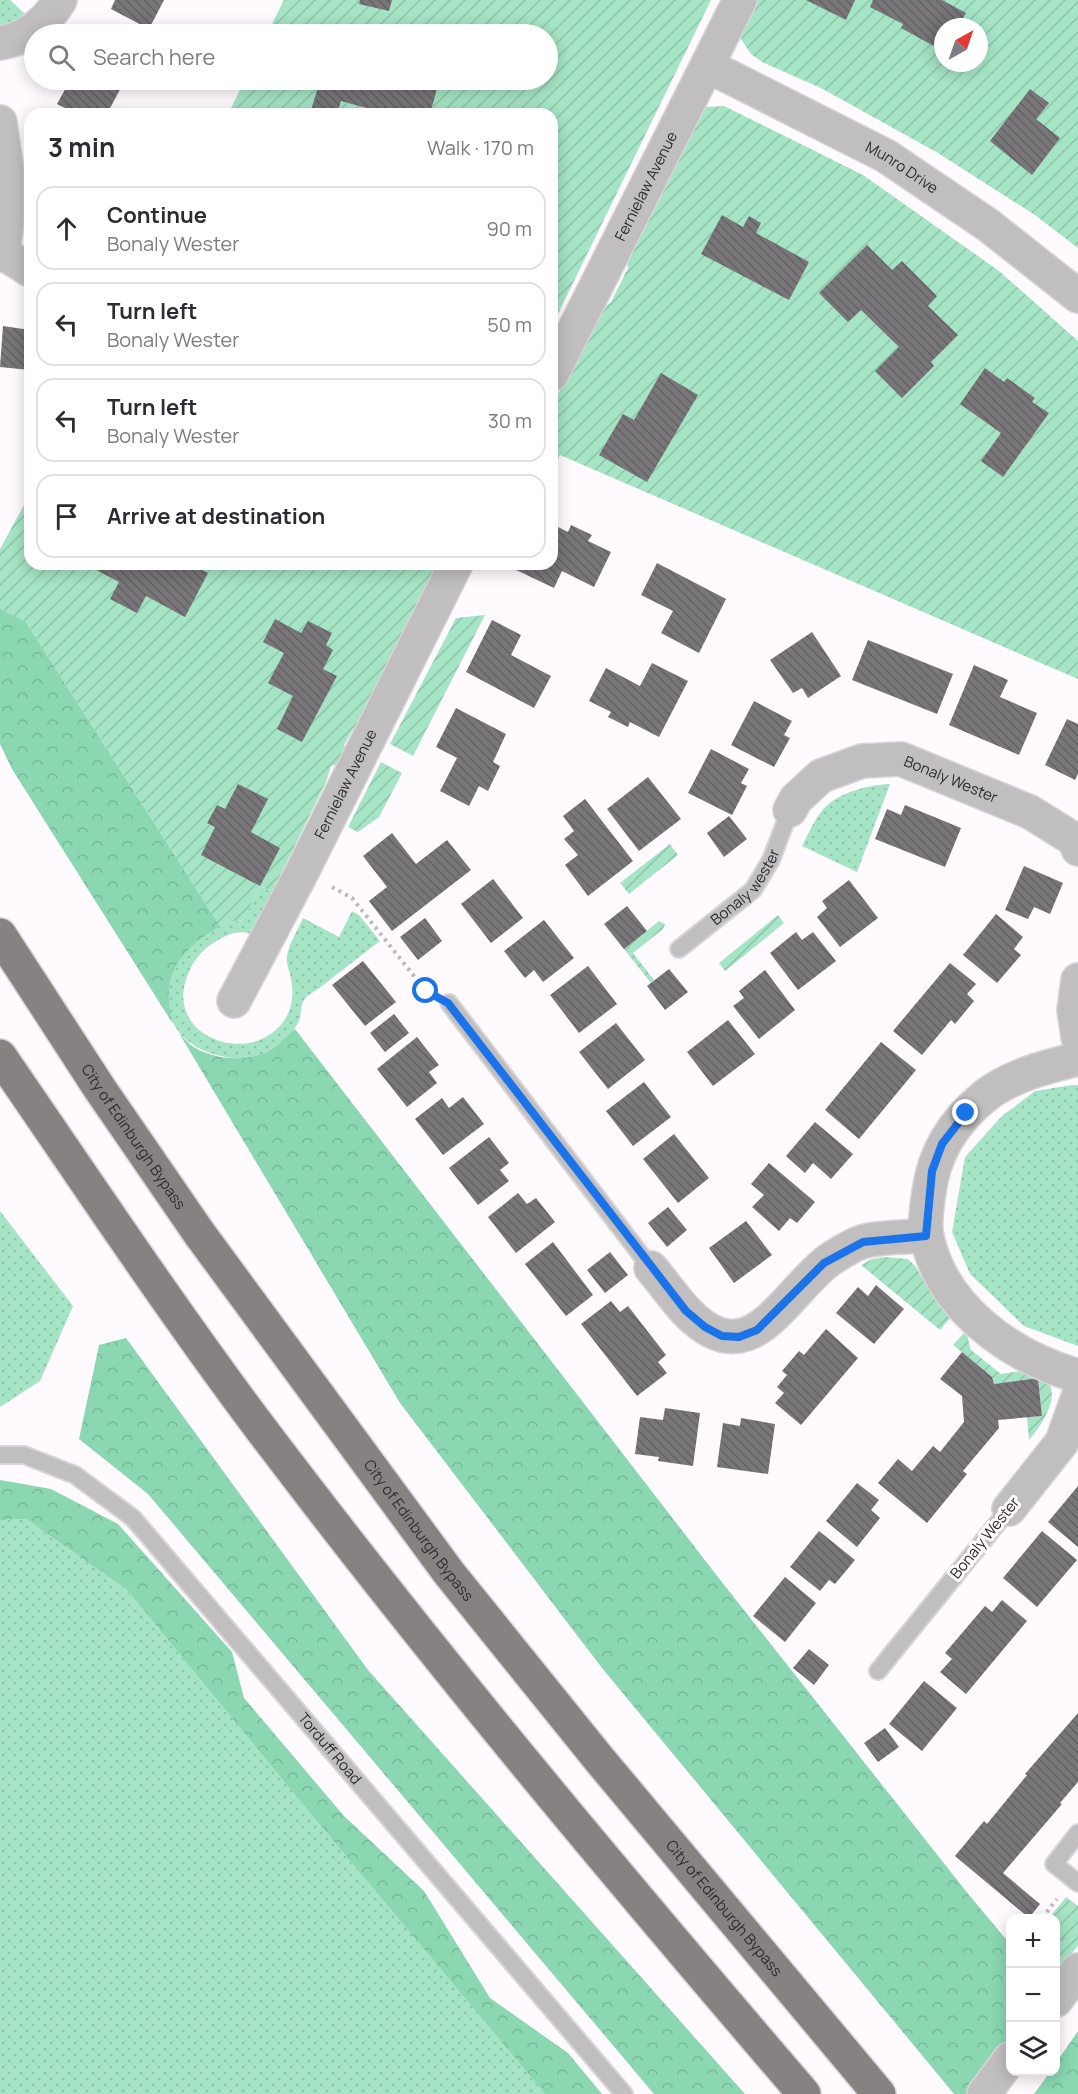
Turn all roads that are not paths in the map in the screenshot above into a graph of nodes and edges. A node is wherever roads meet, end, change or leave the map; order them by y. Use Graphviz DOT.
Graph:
graph roads {
  1 [pos="60,0"];
  2 [pos="740,0"];
  3 [pos="40,24"];
  4 [pos="24,35"];
  5 [pos="0,44"];
  6 [pos="708,66"];
  7 [pos="0,122"];
  8 [pos="11,259"];
  9 [pos="1078,296"];
  10 [pos="558,362"];
  11 [pos="453,570"];
  12 [pos="790,810"];
  13 [pos="1078,849"];
  14 [pos="0,935"];
  15 [pos="679,949"];
  16 [pos="1078,980"];
  17 [pos="234,1001"];
  18 [pos="448,1003"];
  19 [pos="1078,1037"];
  20 [pos="0,1056"];
  21 [pos="1078,1059"];
  22 [pos="926,1236"];
  23 [pos="651,1268"];
  24 [pos="1078,1376"];
  25 [pos="1078,1397"];
  26 [pos="0,1455"];
  27 [pos="1009,1509"];
  28 [pos="878,1671"];
  29 [pos="1078,1833"];
  30 [pos="1078,1883"];
  31 [pos="1078,1970"];
  32 [pos="1060,1995"];
  33 [pos="1006,2065"];
  34 [pos="624,2094"];
  35 [pos="804,2094"];
  36 [pos="879,2094"];
  37 [pos="984,2094"];
  1 -- 3 [label="street"];
  2 -- 6 [label="street, Fernielaw Avenue"];
  4 -- 5 [label="street"];
  6 -- 9 [label="street, Munro Drive"];
  6 -- 10 [label="street, Fernielaw Avenue"];
  7 -- 8 [label="street"];
  11 -- 17 [label="street, Fernielaw Avenue"];
  12 -- 13 [label="street, Bonaly Wester"];
  12 -- 15 [label="lane, Bonaly wester"];
  14 -- 36 [label="highway, City of Edinburgh Bypass"];
  16 -- 19 [label="street"];
  18 -- 23 [label="lane"];
  20 -- 35 [label="highway"];
  21 -- 22 [label="street"];
  22 -- 23 [label="street"];
  22 -- 24 [label="street"];
  25 -- 27 [label="street, Bonaly Wester"];
  26 -- 34 [label="lane, Torduff Road"];
  27 -- 28 [label="lane, Bonaly Wester"];
  29 -- 30 [label="lane"];
  31 -- 32 [label="street"];
  33 -- 37 [label="street"];
}
